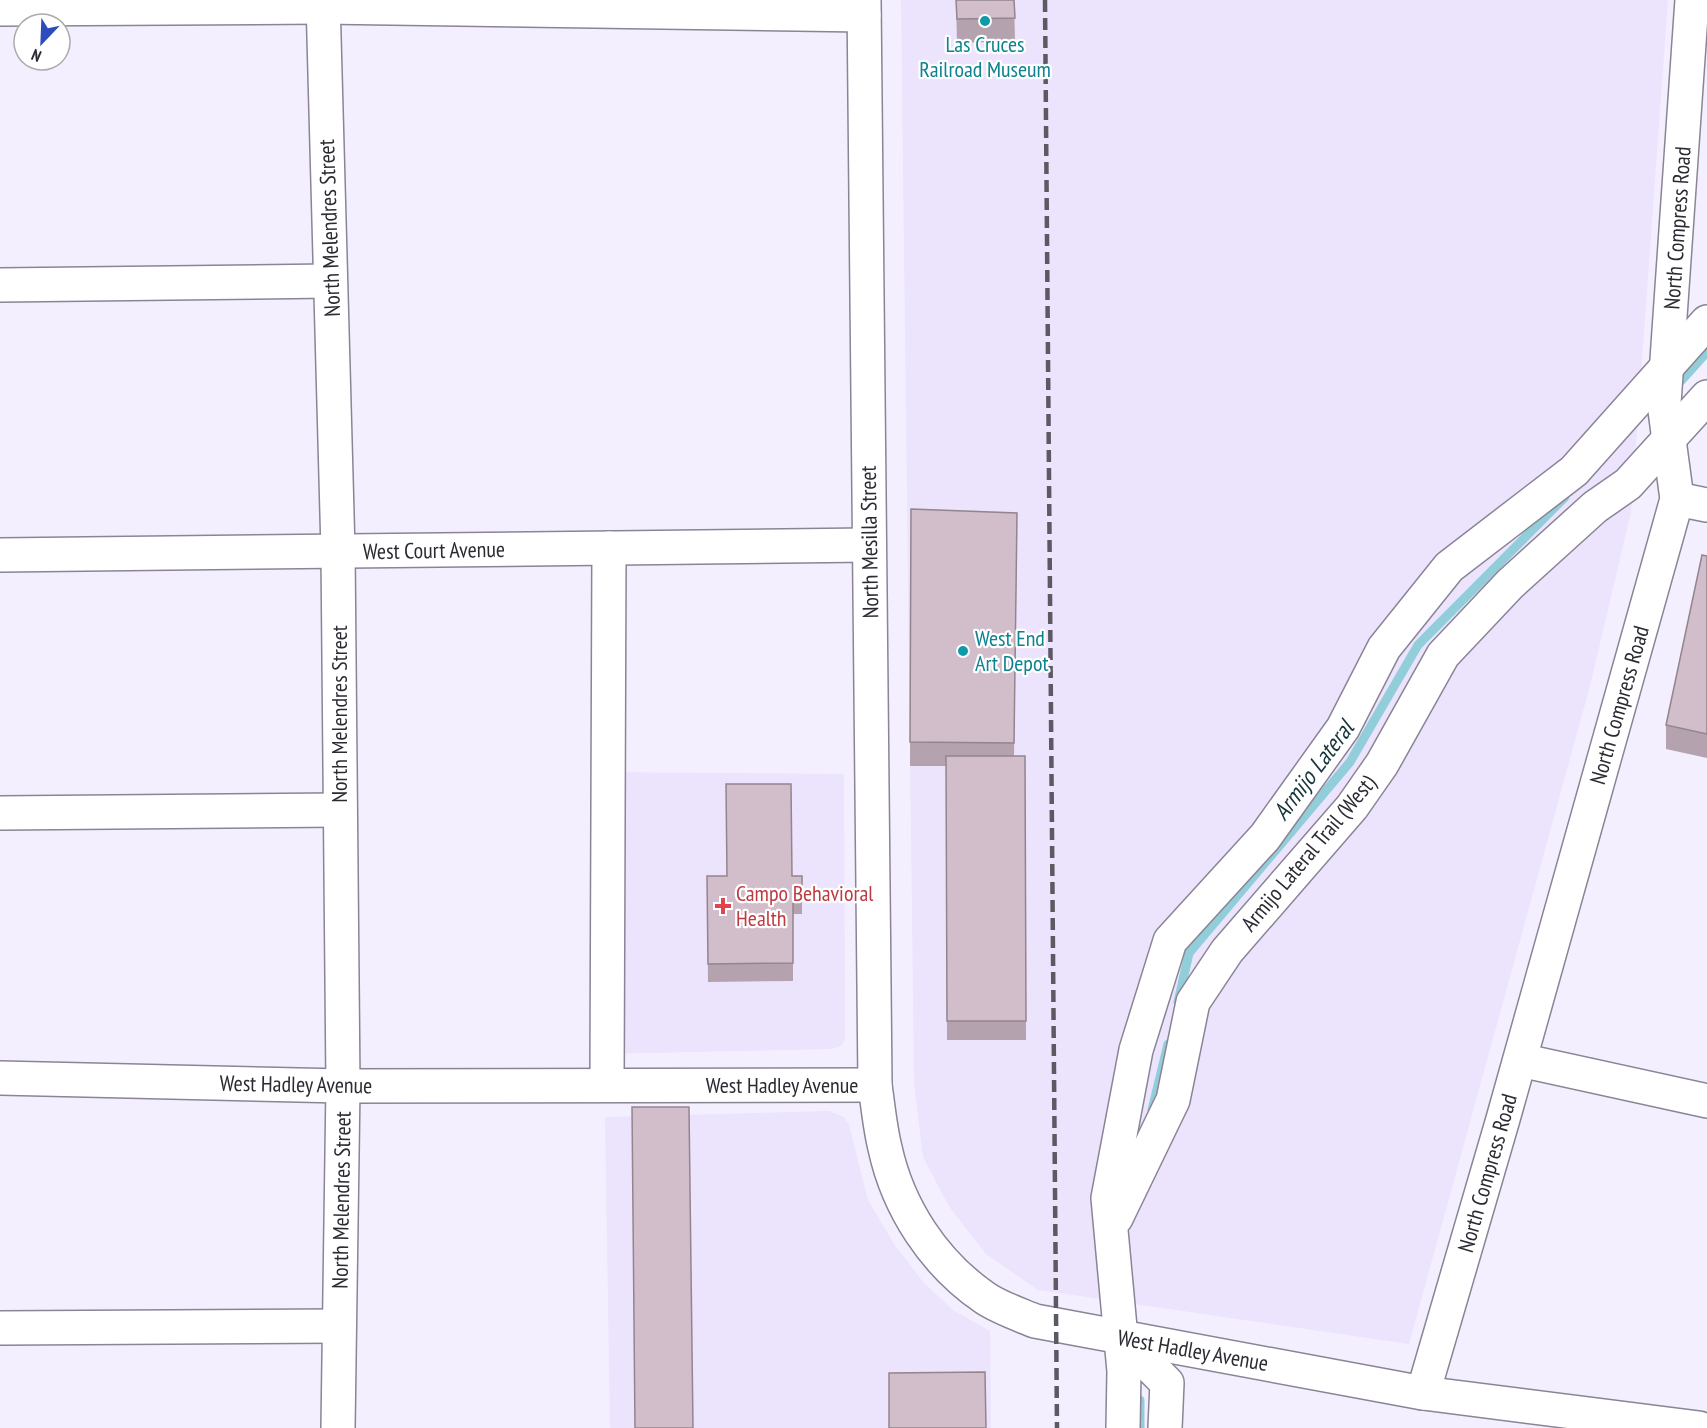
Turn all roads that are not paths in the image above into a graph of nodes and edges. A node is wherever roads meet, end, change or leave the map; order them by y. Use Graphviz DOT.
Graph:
graph roads {
  1 [pos="1692,0"];
  2 [pos="323,4"];
  3 [pos="864,8"];
  4 [pos="0,9"];
  5 [pos="330,281"];
  6 [pos="0,285"];
  7 [pos="1707,322"];
  8 [pos="1667,366"];
  9 [pos="1707,397"];
  10 [pos="1669,438"];
  11 [pos="1692,502"];
  12 [pos="869,545"];
  13 [pos="609,548"];
  14 [pos="338,551"];
  15 [pos="0,555"];
  16 [pos="340,810"];
  17 [pos="0,813"];
  18 [pos="1520,1060"];
  19 [pos="0,1078"];
  20 [pos="607,1084"];
  21 [pos="875,1085"];
  22 [pos="343,1086"];
  23 [pos="1707,1101"];
  24 [pos="1111,1228"];
  25 [pos="339,1326"];
  26 [pos="0,1328"];
  27 [pos="1121,1337"];
  28 [pos="1180,1347"];
  29 [pos="1423,1393"];
  30 [pos="338,1428"];
  31 [pos="1123,1428"];
  32 [pos="1165,1428"];
  33 [pos="1181,1428"];
  34 [pos="1699,1428"];
  1 -- 8 [label="street, North Compress Road"];
  2 -- 3 [label="street"];
  2 -- 4 [label="street"];
  2 -- 5 [label="street, North Melendres Street"];
  3 -- 12 [label="street, North Mesilla Street"];
  5 -- 6 [label="street"];
  5 -- 14 [label="street, North Melendres Street"];
  7 -- 8 [label="street"];
  8 -- 10 [label="street, North Compress Road"];
  8 -- 24 [label="street"];
  9 -- 10 [label="street, Armijo Lateral Trail (West)"];
  10 -- 11 [label="street, North Compress Road"];
  10 -- 24 [label="street, Armijo Lateral Trail (West)"];
  11 -- 18 [label="street, North Compress Road"];
  12 -- 13 [label="street, West Court Avenue"];
  12 -- 21 [label="street, North Mesilla Street"];
  13 -- 14 [label="street, West Court Avenue"];
  13 -- 20 [label="street"];
  14 -- 15 [label="street, West Court Avenue"];
  14 -- 16 [label="street, North Melendres Street"];
  16 -- 17 [label="street"];
  16 -- 22 [label="street, North Melendres Street"];
  18 -- 23 [label="street"];
  18 -- 29 [label="street, North Compress Road"];
  19 -- 22 [label="street, West Hadley Avenue"];
  20 -- 21 [label="street, West Hadley Avenue"];
  20 -- 22 [label="street, West Hadley Avenue"];
  21 -- 27 [label="street, West Hadley Avenue"];
  22 -- 25 [label="street, North Melendres Street"];
  24 -- 27 [label="street"];
  25 -- 26 [label="street"];
  25 -- 30 [label="street, North Melendres Street"];
  27 -- 28 [label="street, West Hadley Avenue"];
  27 -- 31 [label="street"];
  27 -- 32 [label="street"];
  28 -- 29 [label="street, West Hadley Avenue"];
  28 -- 33 [label="street"];
  29 -- 34 [label="street, West Hadley Avenue"];
}
